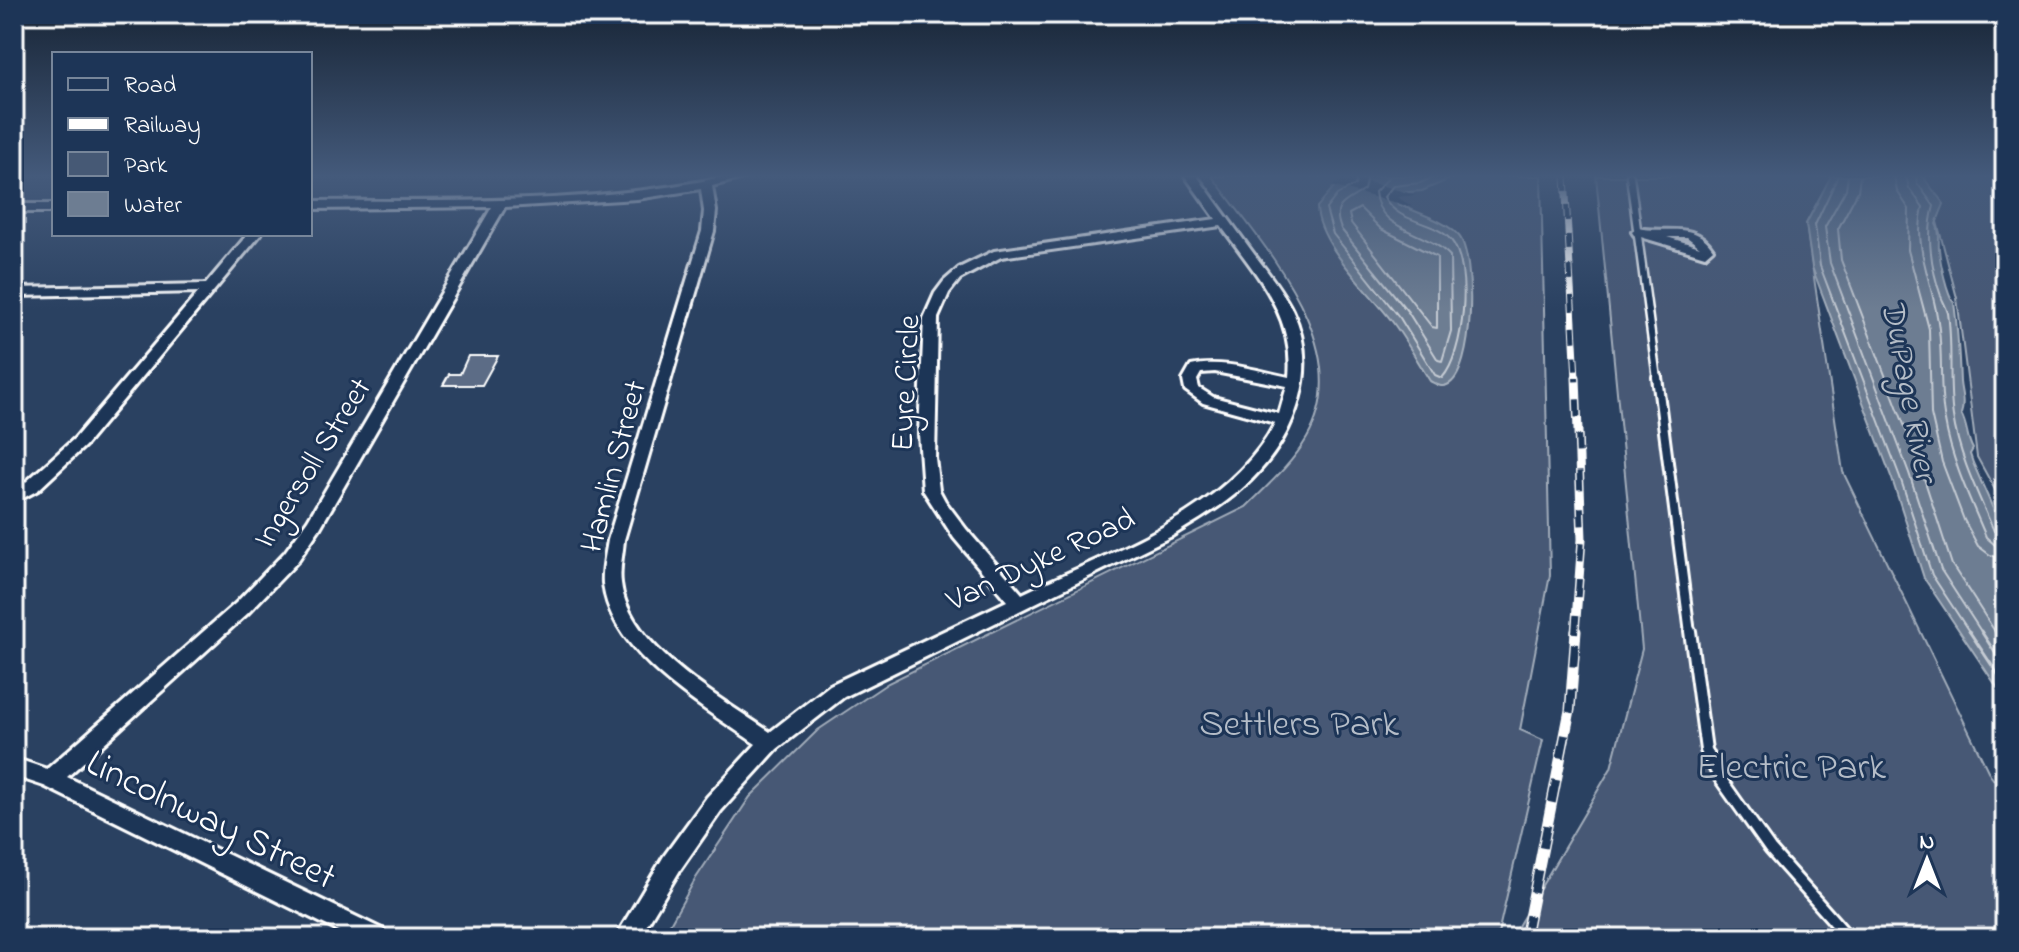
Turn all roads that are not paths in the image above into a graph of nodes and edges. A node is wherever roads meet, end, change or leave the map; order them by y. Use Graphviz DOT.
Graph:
graph roads {
  1 [pos="491,220"];
  2 [pos="709,220"];
  3 [pos="1642,220"];
  4 [pos="1224,222"];
  5 [pos="253,236"];
  6 [pos="207,288"];
  7 [pos="14,292"];
  8 [pos="1295,383"];
  9 [pos="1286,421"];
  10 [pos="14,497"];
  11 [pos="1018,602"];
  12 [pos="770,743"];
  13 [pos="14,767"];
  14 [pos="50,779"];
  15 [pos="376,938"];
  16 [pos="626,938"];
  17 [pos="1849,938"];
  1 -- 14 [label="street, Ingersoll Street"];
  2 -- 12 [label="street, Hamlin Street"];
  3 -- 17 [label="lane"];
  4 -- 8 [label="street, Van Dyke Road"];
  4 -- 11 [label="street, Eyre Circle"];
  5 -- 6 [label="street"];
  6 -- 7 [label="street"];
  6 -- 10 [label="street"];
  8 -- 9 [label="street, Van Dyke Road"];
  8 -- 9 [label="street"];
  9 -- 11 [label="street, Van Dyke Road"];
  11 -- 12 [label="street, Van Dyke Road"];
  12 -- 16 [label="street, Van Dyke Road"];
  13 -- 14 [label="street, Lincolnway Street"];
  14 -- 15 [label="street, Lincolnway Street"];
}
